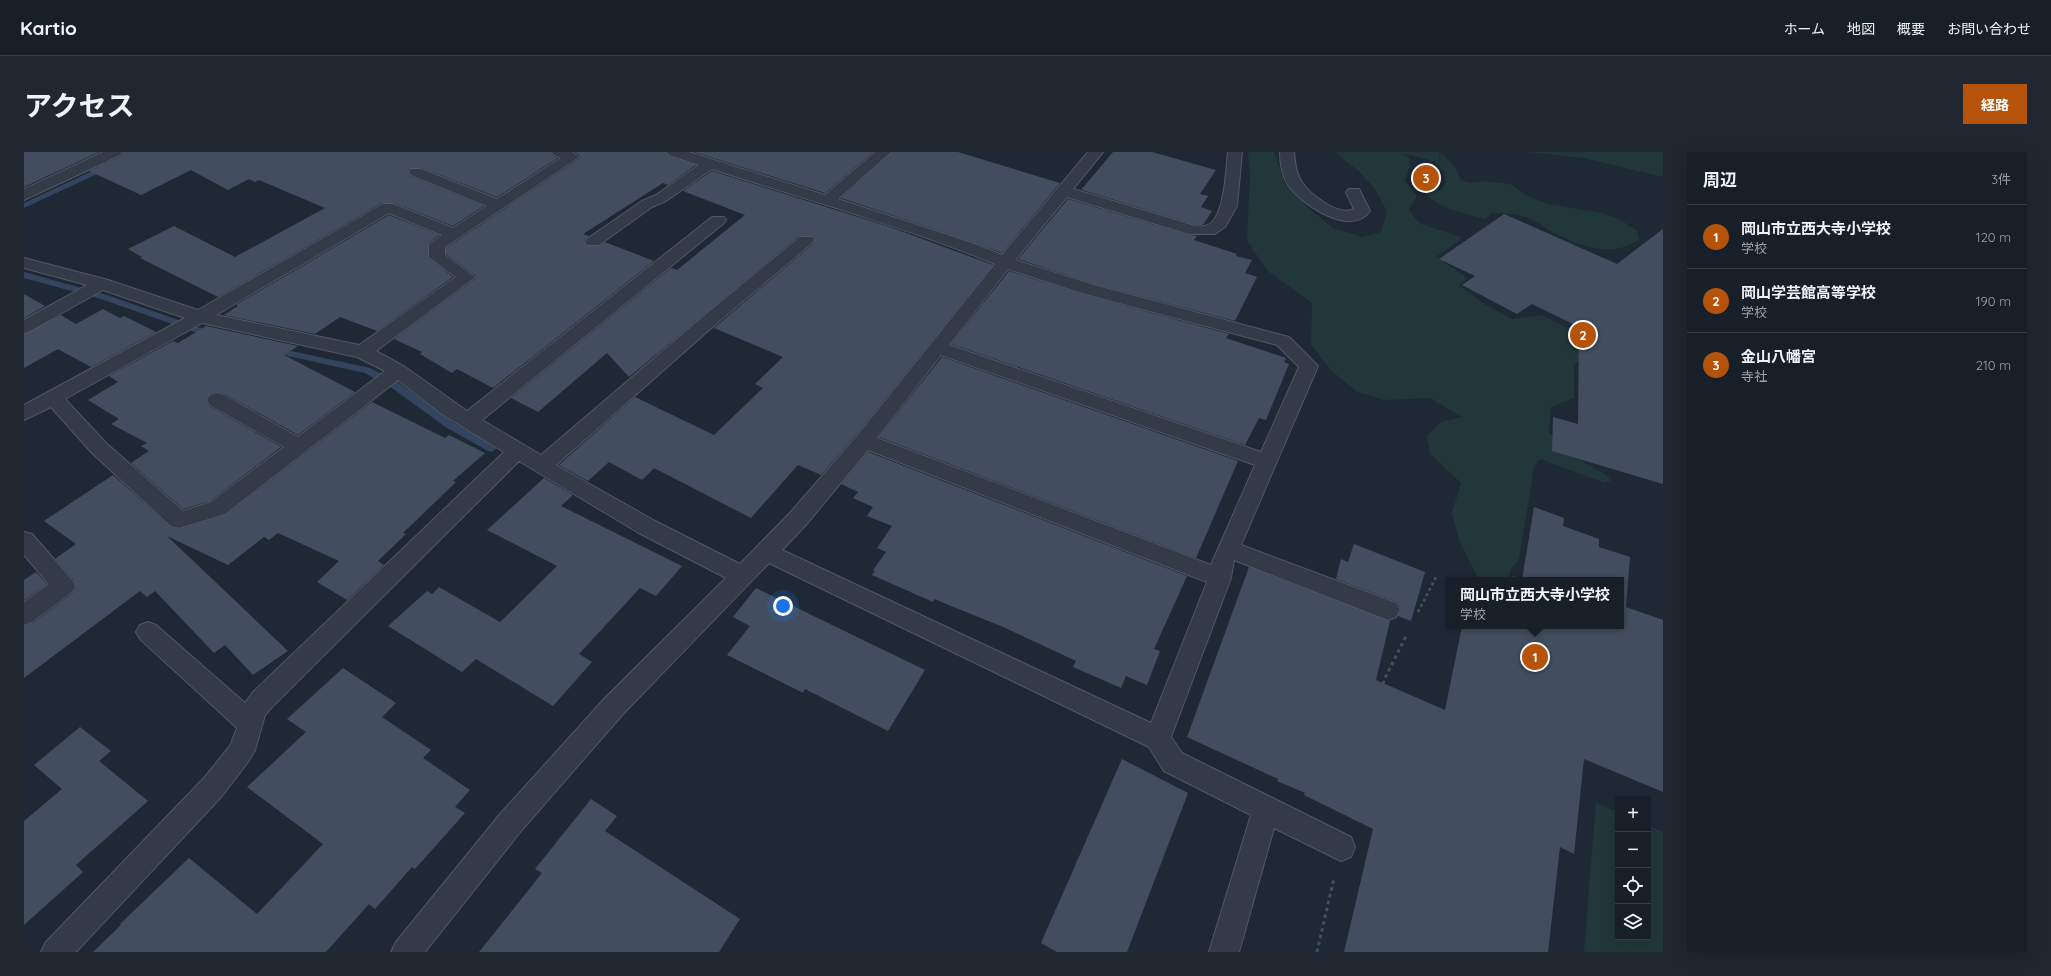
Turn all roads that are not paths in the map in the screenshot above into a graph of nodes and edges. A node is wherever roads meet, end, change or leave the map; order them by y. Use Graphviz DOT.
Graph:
graph roads {
  1 [pos="115,152"];
  2 [pos="559,152"];
  3 [pos="674,152"];
  4 [pos="884,152"];
  5 [pos="1096,152"];
  6 [pos="1235,152"];
  7 [pos="1287,152"];
  8 [pos="702,158"];
  9 [pos="416,172"];
  10 [pos="1064,191"];
  11 [pos="1354,192"];
  12 [pos="24,195"];
  13 [pos="827,201"];
  14 [pos="498,205"];
  15 [pos="718,220"];
  16 [pos="454,234"];
  17 [pos="806,240"];
  18 [pos="593,242"];
  19 [pos="1005,262"];
  20 [pos="24,263"];
  21 [pos="92,290"];
  22 [pos="188,323"];
  23 [pos="24,327"];
  24 [pos="938,348"];
  25 [pos="362,352"];
  26 [pos="390,377"];
  27 [pos="53,397"];
  28 [pos="217,400"];
  29 [pos="24,413"];
  30 [pos="469,420"];
  31 [pos="864,441"];
  32 [pos="300,447"];
  33 [pos="518,450"];
  34 [pos="1267,462"];
  35 [pos="543,465"];
  36 [pos="24,540"];
  37 [pos="1228,549"];
  38 [pos="766,552"];
  39 [pos="741,575"];
  40 [pos="1220,578"];
  41 [pos="1388,610"];
  42 [pos="24,615"];
  43 [pos="148,632"];
  44 [pos="250,724"];
  45 [pos="1158,739"];
  46 [pos="1266,810"];
  47 [pos="1341,847"];
  48 [pos="56,952"];
  49 [pos="406,952"];
  50 [pos="1224,952"];
  1 -- 12 [label="street"];
  2 -- 14 [label="street"];
  3 -- 8 [label="street"];
  4 -- 13 [label="street"];
  5 -- 10 [label="street"];
  6 -- 10 [label="street"];
  7 -- 11 [label="street"];
  8 -- 13 [label="street"];
  8 -- 18 [label="street"];
  9 -- 14 [label="street"];
  10 -- 19 [label="street"];
  13 -- 19 [label="street"];
  14 -- 16 [label="street"];
  15 -- 30 [label="street"];
  16 -- 22 [label="street"];
  16 -- 25 [label="street"];
  17 -- 35 [label="street"];
  19 -- 24 [label="street"];
  19 -- 34 [label="street"];
  20 -- 21 [label="street"];
  21 -- 22 [label="street"];
  21 -- 23 [label="street"];
  22 -- 25 [label="street"];
  22 -- 27 [label="street"];
  24 -- 31 [label="street"];
  24 -- 34 [label="street"];
  25 -- 26 [label="street"];
  26 -- 30 [label="street"];
  26 -- 32 [label="street"];
  27 -- 29 [label="street"];
  27 -- 32 [label="street"];
  28 -- 32 [label="street"];
  30 -- 33 [label="street"];
  31 -- 38 [label="street"];
  31 -- 40 [label="street"];
  33 -- 35 [label="street"];
  33 -- 44 [label="street"];
  34 -- 37 [label="street"];
  35 -- 39 [label="street"];
  36 -- 42 [label="street"];
  37 -- 40 [label="street"];
  37 -- 41 [label="street"];
  38 -- 39 [label="street"];
  38 -- 45 [label="street"];
  39 -- 49 [label="street"];
  40 -- 45 [label="street"];
  43 -- 44 [label="street"];
  44 -- 48 [label="street"];
  45 -- 46 [label="street"];
  46 -- 47 [label="street"];
  46 -- 50 [label="street"];
}
